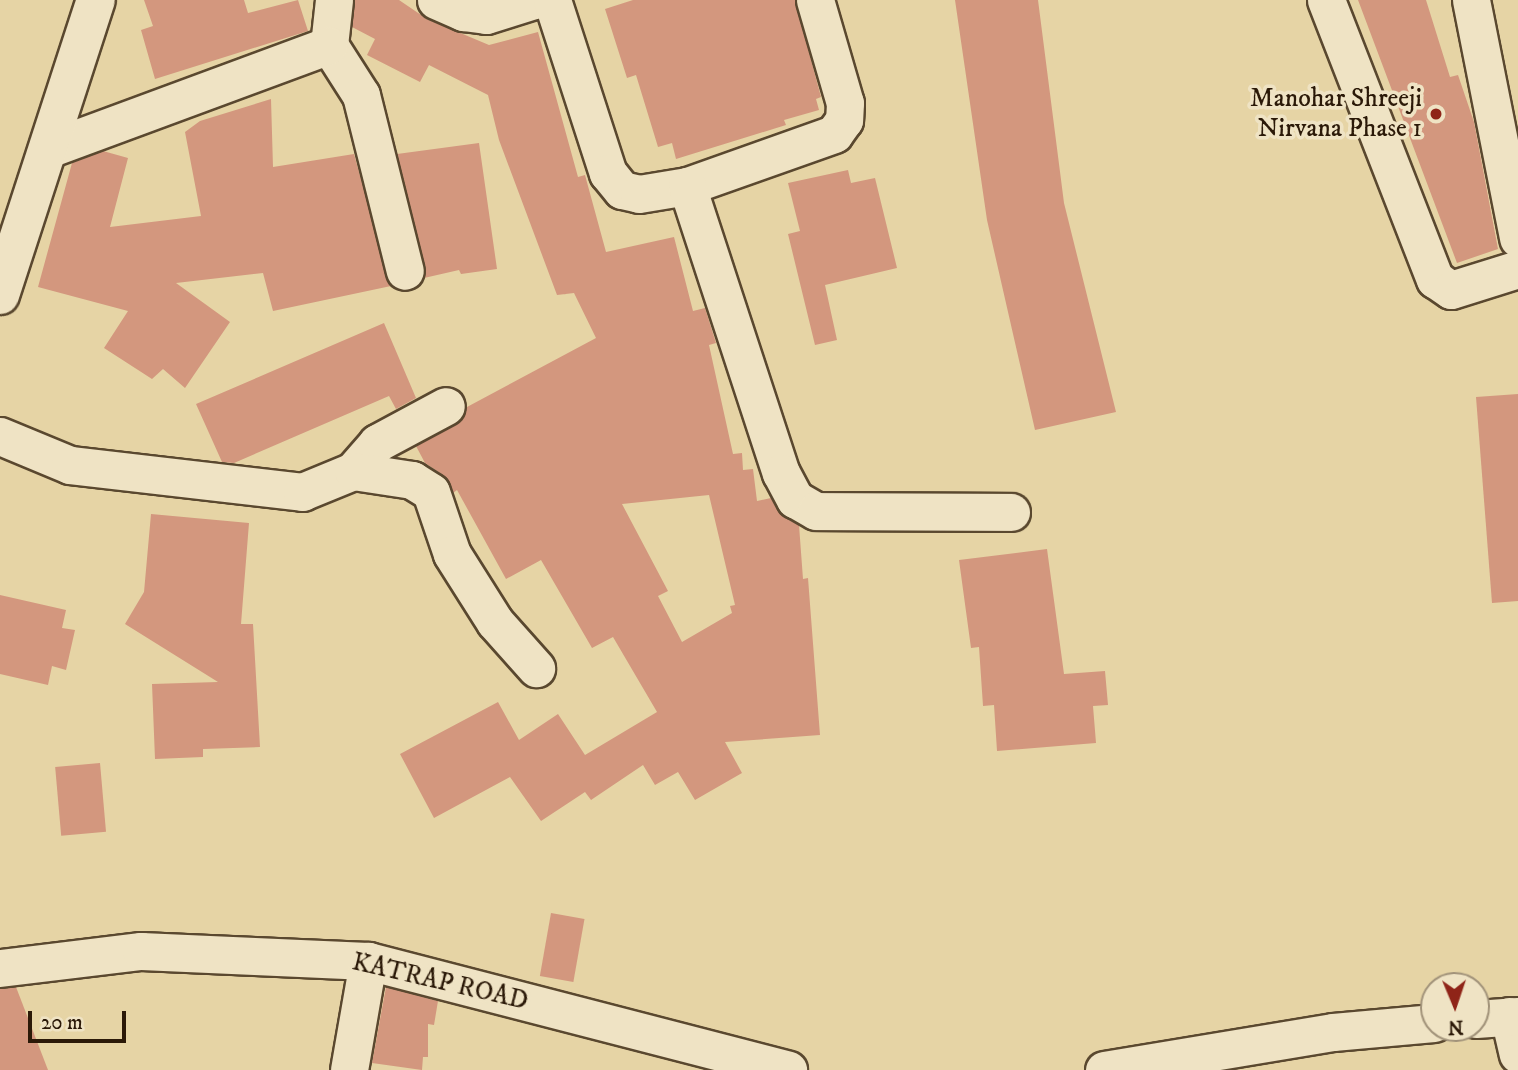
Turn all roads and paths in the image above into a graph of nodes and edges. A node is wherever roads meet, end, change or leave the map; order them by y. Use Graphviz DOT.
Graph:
graph roads {
  1 [pos="96,0"];
  2 [pos="334,0"];
  3 [pos="436,0"];
  4 [pos="534,0"];
  5 [pos="552,0"];
  6 [pos="814,0"];
  7 [pos="1326,0"];
  8 [pos="1471,0"];
  9 [pos="329,45"];
  10 [pos="51,148"];
  11 [pos="688,186"];
  12 [pos="1518,238"];
  13 [pos="1518,269"];
  14 [pos="405,271"];
  15 [pos="0,295"];
  16 [pos="446,406"];
  17 [pos="0,436"];
  18 [pos="354,471"];
  19 [pos="1010,512"];
  20 [pos="536,668"];
  21 [pos="368,961"];
  22 [pos="0,968"];
  23 [pos="1501,1017"];
  24 [pos="1420,1024"];
  25 [pos="1518,1054"];
  26 [pos="1154,1066"];
  27 [pos="349,1070"];
  28 [pos="788,1070"];
  29 [pos="1104,1070"];
  1 -- 10 [label="street"];
  2 -- 9 [label="street"];
  3 -- 4 [label="street"];
  5 -- 11 [label="street"];
  6 -- 11 [label="street"];
  7 -- 13 [label="street"];
  8 -- 12 [label="street"];
  9 -- 10 [label="street"];
  9 -- 14 [label="street"];
  10 -- 15 [label="street"];
  11 -- 19 [label="street"];
  16 -- 18 [label="street"];
  17 -- 18 [label="street"];
  18 -- 20 [label="street"];
  21 -- 22 [label="street, KATRAP ROAD"];
  21 -- 27 [label="street"];
  21 -- 28 [label="street, KATRAP ROAD"];
  23 -- 25 [label="street"];
  24 -- 26 [label="street"];
  26 -- 29 [label="street"];
}
